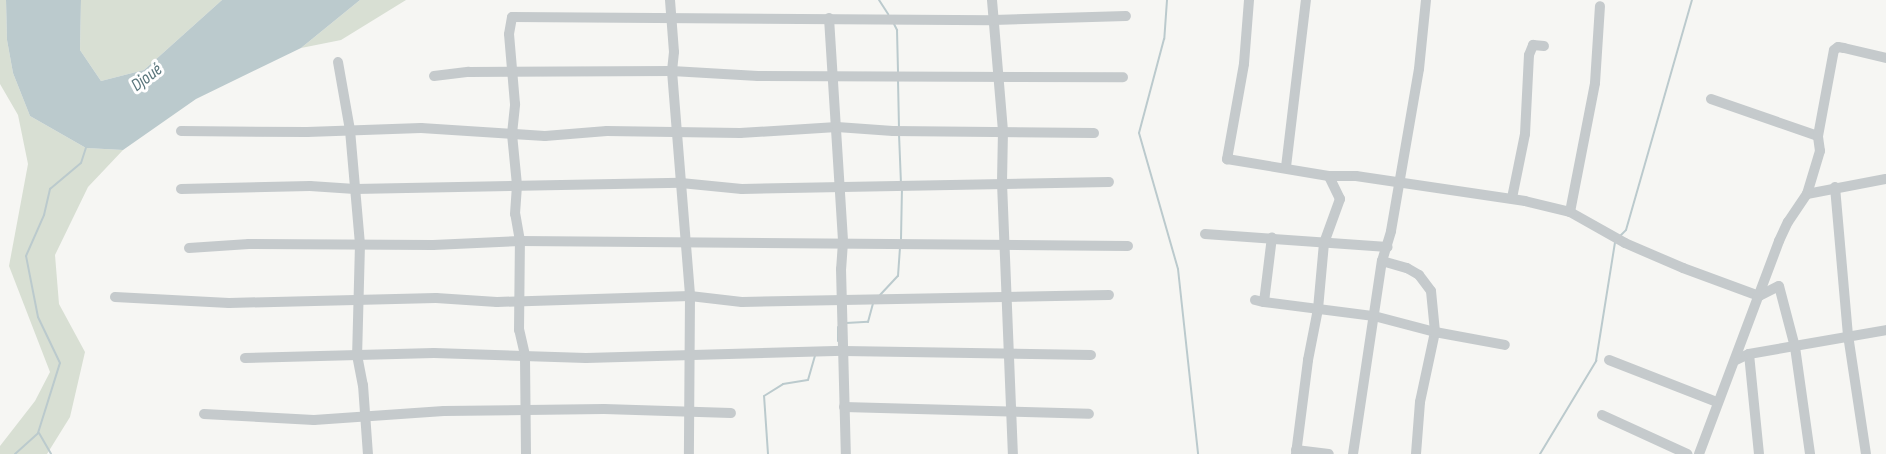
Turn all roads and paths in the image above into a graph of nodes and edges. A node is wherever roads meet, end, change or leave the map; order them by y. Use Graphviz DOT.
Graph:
graph roads {
  1 [pos="670,0"];
  2 [pos="992,0"];
  3 [pos="1249,0"];
  4 [pos="1306,0"];
  5 [pos="1426,0"];
  6 [pos="1600,6"];
  7 [pos="1126,16"];
  8 [pos="670,17"];
  9 [pos="829,18"];
  10 [pos="993,20"];
  11 [pos="1544,46"];
  12 [pos="1886,58"];
  13 [pos="338,62"];
  14 [pos="672,71"];
  15 [pos="513,72"];
  16 [pos="434,76"];
  17 [pos="833,76"];
  18 [pos="999,76"];
  19 [pos="1123,77"];
  20 [pos="1711,99"];
  21 [pos="837,127"];
  22 [pos="350,130"];
  23 [pos="1003,130"];
  24 [pos="181,131"];
  25 [pos="677,133"];
  26 [pos="1094,133"];
  27 [pos="512,134"];
  28 [pos="1818,136"];
  29 [pos="1286,167"];
  30 [pos="1329,176"];
  31 [pos="1886,181"];
  32 [pos="681,183"];
  33 [pos="1002,183"];
  34 [pos="1109,183"];
  35 [pos="1399,183"];
  36 [pos="517,185"];
  37 [pos="839,186"];
  38 [pos="1835,187"];
  39 [pos="181,189"];
  40 [pos="355,189"];
  41 [pos="1807,194"];
  42 [pos="1512,198"];
  43 [pos="1570,212"];
  44 [pos="1205,234"];
  45 [pos="1272,237"];
  46 [pos="520,241"];
  47 [pos="843,242"];
  48 [pos="1324,243"];
  49 [pos="360,244"];
  50 [pos="684,244"];
  51 [pos="1006,245"];
  52 [pos="1128,246"];
  53 [pos="1388,247"];
  54 [pos="189,248"];
  55 [pos="1382,261"];
  56 [pos="1007,295"];
  57 [pos="1109,295"];
  58 [pos="690,296"];
  59 [pos="1759,296"];
  60 [pos="115,297"];
  61 [pos="843,298"];
  62 [pos="357,299"];
  63 [pos="520,302"];
  64 [pos="1318,309"];
  65 [pos="1374,316"];
  66 [pos="1886,330"];
  67 [pos="1435,332"];
  68 [pos="1848,336"];
  69 [pos="1505,345"];
  70 [pos="1795,347"];
  71 [pos="844,351"];
  72 [pos="1010,354"];
  73 [pos="1749,354"];
  74 [pos="357,355"];
  75 [pos="1091,355"];
  76 [pos="525,356"];
  77 [pos="691,356"];
  78 [pos="245,358"];
  79 [pos="1609,360"];
  80 [pos="1736,360"];
  81 [pos="1718,402"];
  82 [pos="844,407"];
  83 [pos="689,411"];
  84 [pos="524,412"];
  85 [pos="730,413"];
  86 [pos="204,414"];
  87 [pos="1011,414"];
  88 [pos="1089,414"];
  89 [pos="1602,416"];
  90 [pos="364,417"];
  91 [pos="1296,452"];
  92 [pos="368,454"];
  93 [pos="526,454"];
  94 [pos="689,454"];
  95 [pos="846,454"];
  96 [pos="1013,454"];
  97 [pos="1329,454"];
  98 [pos="1353,454"];
  99 [pos="1416,454"];
  100 [pos="1687,454"];
  101 [pos="1699,454"];
  102 [pos="1759,454"];
  103 [pos="1810,454"];
  104 [pos="1866,454"];
  1 -- 8 [label="street"];
  2 -- 10 [label="street"];
  3 -- 29 [label="street"];
  4 -- 29 [label="street"];
  5 -- 35 [label="street"];
  6 -- 43 [label="street"];
  7 -- 10 [label="street"];
  8 -- 9 [label="street"];
  8 -- 14 [label="street"];
  8 -- 15 [label="street"];
  9 -- 10 [label="street"];
  9 -- 17 [label="street"];
  10 -- 18 [label="street"];
  11 -- 42 [label="street"];
  12 -- 28 [label="street"];
  13 -- 22 [label="street"];
  14 -- 15 [label="street"];
  14 -- 17 [label="street"];
  14 -- 25 [label="street"];
  15 -- 16 [label="street"];
  15 -- 27 [label="street"];
  17 -- 18 [label="street"];
  17 -- 21 [label="street"];
  18 -- 19 [label="street"];
  18 -- 23 [label="street"];
  20 -- 28 [label="street"];
  21 -- 23 [label="street"];
  21 -- 25 [label="street"];
  21 -- 37 [label="street"];
  22 -- 24 [label="street"];
  22 -- 27 [label="street"];
  22 -- 40 [label="street"];
  23 -- 26 [label="street"];
  23 -- 33 [label="street"];
  25 -- 27 [label="street"];
  25 -- 32 [label="street"];
  27 -- 36 [label="street"];
  28 -- 41 [label="street"];
  29 -- 30 [label="street"];
  30 -- 35 [label="street"];
  30 -- 48 [label="street"];
  31 -- 38 [label="street"];
  32 -- 36 [label="street"];
  32 -- 37 [label="street"];
  32 -- 50 [label="street"];
  33 -- 34 [label="street"];
  33 -- 37 [label="street"];
  33 -- 51 [label="street"];
  35 -- 42 [label="street"];
  35 -- 53 [label="street"];
  36 -- 40 [label="street"];
  36 -- 46 [label="street"];
  37 -- 47 [label="street"];
  38 -- 41 [label="street"];
  38 -- 68 [label="street"];
  39 -- 40 [label="street"];
  40 -- 49 [label="street"];
  41 -- 59 [label="street"];
  42 -- 43 [label="street"];
  43 -- 59 [label="street"];
  44 -- 45 [label="street"];
  45 -- 48 [label="street"];
  45 -- 64 [label="street"];
  46 -- 49 [label="street"];
  46 -- 50 [label="street"];
  46 -- 63 [label="street"];
  47 -- 50 [label="street"];
  47 -- 51 [label="street"];
  47 -- 61 [label="street"];
  48 -- 53 [label="street"];
  48 -- 64 [label="street"];
  49 -- 54 [label="street"];
  49 -- 62 [label="street"];
  50 -- 58 [label="street"];
  51 -- 52 [label="street"];
  51 -- 56 [label="street"];
  53 -- 55 [label="street"];
  55 -- 65 [label="street"];
  55 -- 67 [label="street"];
  56 -- 57 [label="street"];
  56 -- 61 [label="street"];
  56 -- 72 [label="street"];
  58 -- 61 [label="street"];
  58 -- 63 [label="street"];
  58 -- 77 [label="street"];
  59 -- 70 [label="street"];
  59 -- 80 [label="street"];
  60 -- 62 [label="street"];
  61 -- 71 [label="street"];
  62 -- 63 [label="street"];
  62 -- 74 [label="street"];
  63 -- 76 [label="street"];
  64 -- 65 [label="street"];
  64 -- 91 [label="street"];
  65 -- 67 [label="street"];
  65 -- 98 [label="street"];
  66 -- 68 [label="street"];
  67 -- 69 [label="street"];
  67 -- 99 [label="street"];
  68 -- 70 [label="street"];
  68 -- 104 [label="street"];
  70 -- 73 [label="street"];
  70 -- 103 [label="street"];
  71 -- 72 [label="street"];
  71 -- 77 [label="street"];
  71 -- 82 [label="street"];
  72 -- 75 [label="street"];
  72 -- 87 [label="street"];
  73 -- 80 [label="street"];
  73 -- 102 [label="street"];
  74 -- 76 [label="street"];
  74 -- 78 [label="street"];
  74 -- 90 [label="street"];
  76 -- 77 [label="street"];
  76 -- 84 [label="street"];
  77 -- 83 [label="street"];
  79 -- 81 [label="street"];
  80 -- 81 [label="street"];
  81 -- 101 [label="street"];
  82 -- 87 [label="street"];
  82 -- 95 [label="street"];
  83 -- 84 [label="street"];
  83 -- 85 [label="street"];
  83 -- 94 [label="street"];
  84 -- 90 [label="street"];
  84 -- 93 [label="street"];
  86 -- 90 [label="street"];
  87 -- 88 [label="street"];
  87 -- 96 [label="street"];
  89 -- 100 [label="street"];
  90 -- 92 [label="street"];
  91 -- 97 [label="street"];
}
